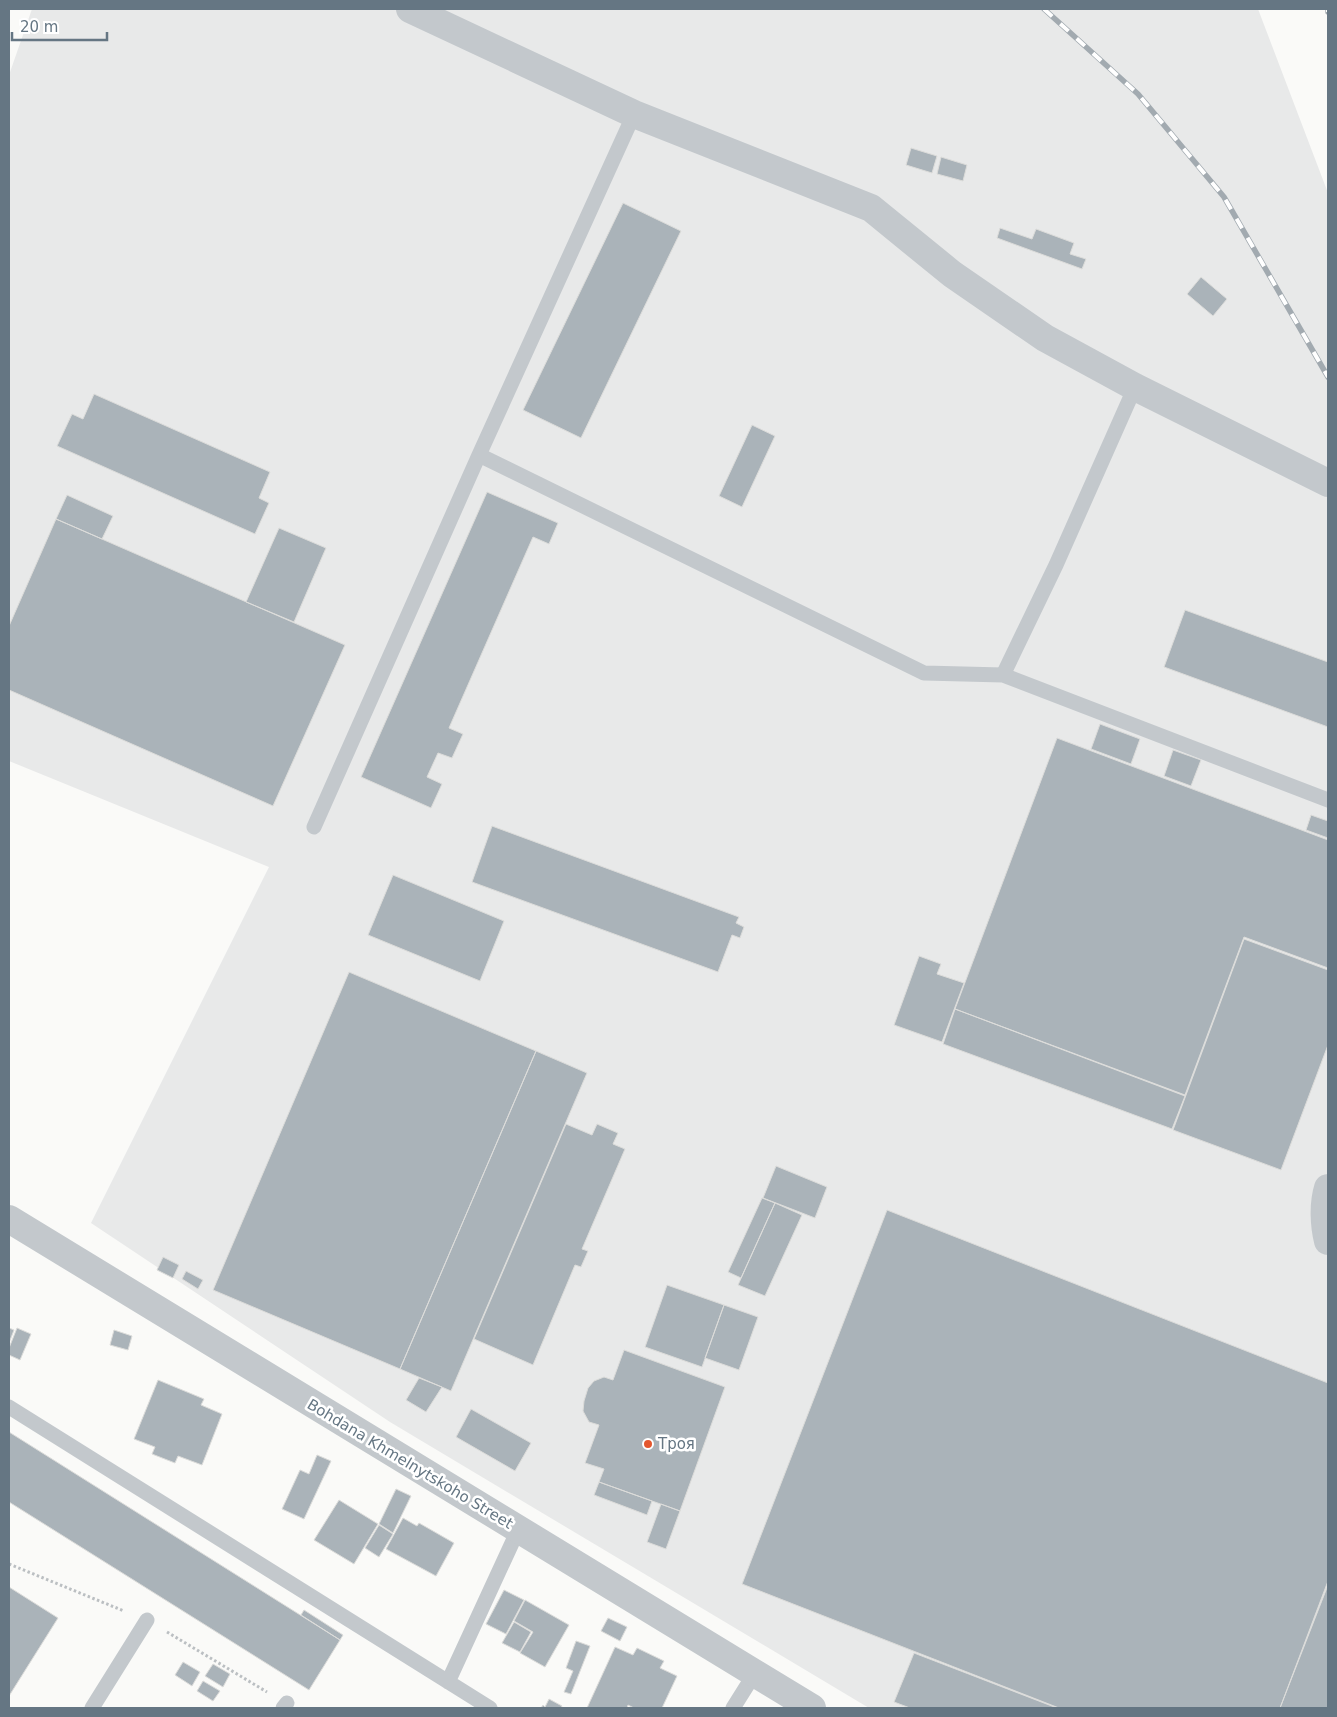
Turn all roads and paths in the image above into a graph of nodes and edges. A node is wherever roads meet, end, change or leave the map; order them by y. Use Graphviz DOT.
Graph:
graph roads {
  1 [pos="410,9"];
  2 [pos="634,114"];
  3 [pos="1135,387"];
  4 [pos="479,455"];
  5 [pos="1328,483"];
  6 [pos="1003,675"];
  7 [pos="1328,800"];
  8 [pos="314,827"];
  9 [pos="1328,1188"];
  10 [pos="9,1219"];
  11 [pos="1328,1241"];
  12 [pos="9,1407"];
  13 [pos="518,1530"];
  14 [pos="147,1620"];
  15 [pos="755,1673"];
  16 [pos="448,1682"];
  17 [pos="92,1708"];
  18 [pos="490,1708"];
  19 [pos="732,1708"];
  20 [pos="812,1708"];
  1 -- 2 [label="street"];
  2 -- 3 [label="street"];
  2 -- 4 [label="lane"];
  3 -- 5 [label="street"];
  3 -- 6 [label="lane"];
  4 -- 6 [label="lane"];
  4 -- 8 [label="lane"];
  6 -- 7 [label="lane"];
  9 -- 11 [label="street"];
  10 -- 13 [label="street, Bohdana Khmelnytskoho Street"];
  12 -- 16 [label="lane"];
  13 -- 15 [label="street, Bohdana Khmelnytskoho Street"];
  13 -- 16 [label="lane"];
  14 -- 17 [label="lane"];
  15 -- 19 [label="lane"];
  15 -- 20 [label="street, Bohdana Khmelnytskoho Street"];
  16 -- 18 [label="lane"];
}
